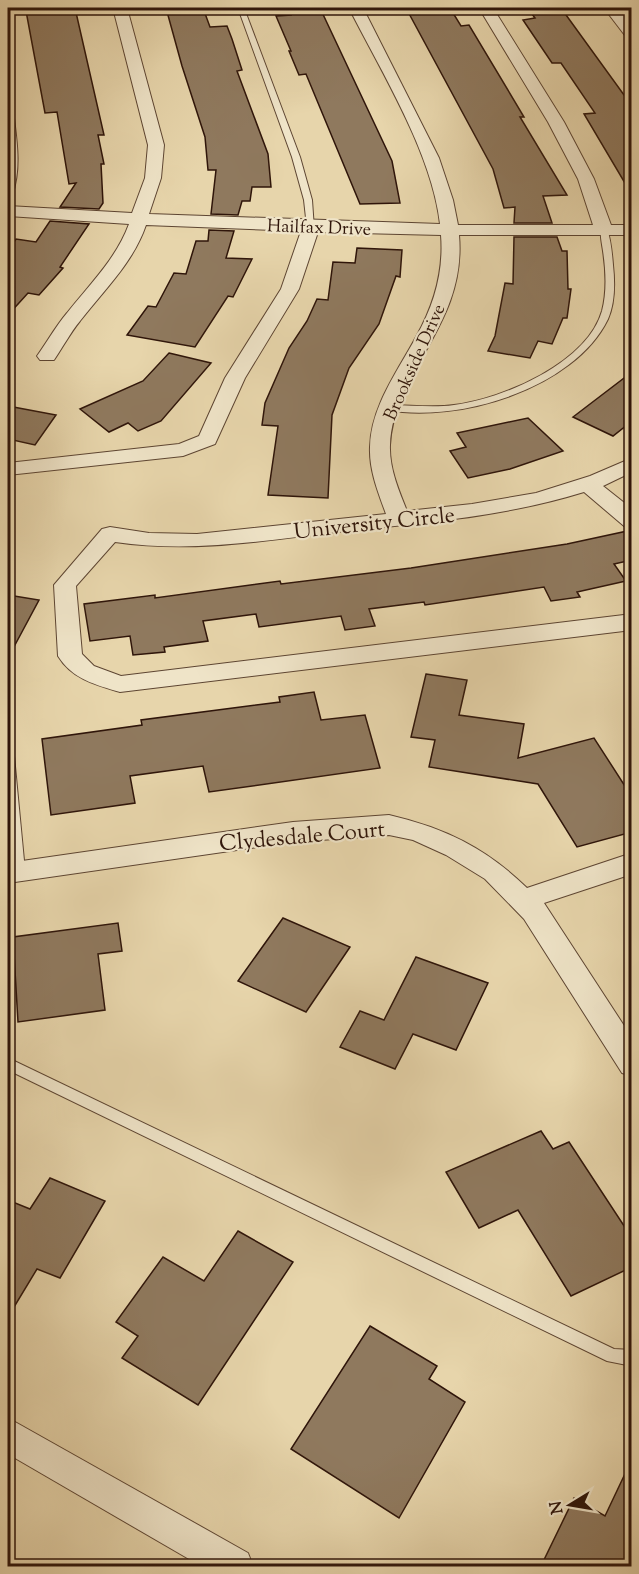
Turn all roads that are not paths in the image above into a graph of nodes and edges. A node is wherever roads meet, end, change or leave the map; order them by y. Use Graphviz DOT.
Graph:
graph roads {
  1 [pos="120,8"];
  2 [pos="241,8"];
  3 [pos="356,8"];
  4 [pos="486,8"];
  5 [pos="611,8"];
  6 [pos="632,35"];
  7 [pos="8,101"];
  8 [pos="8,196"];
  9 [pos="8,211"];
  10 [pos="140,220"];
  11 [pos="311,226"];
  12 [pos="632,230"];
  13 [pos="451,231"];
  14 [pos="603,231"];
  15 [pos="47,356"];
  16 [pos="390,408"];
  17 [pos="632,464"];
  18 [pos="8,469"];
  19 [pos="588,484"];
  20 [pos="399,518"];
  21 [pos="632,521"];
  22 [pos="632,622"];
  23 [pos="8,756"];
  24 [pos="632,863"];
  25 [pos="13,872"];
  26 [pos="522,900"];
  27 [pos="8,1064"];
  28 [pos="632,1064"];
  29 [pos="632,1358"];
  30 [pos="8,1435"];
  31 [pos="235,1566"];
  1 -- 10 [label="street"];
  2 -- 11 [label="lane"];
  3 -- 13 [label="street, Brookside Drive"];
  4 -- 14 [label="street"];
  5 -- 6 [label="street"];
  7 -- 8 [label="lane"];
  9 -- 10 [label="street, Hailfax Drive"];
  10 -- 11 [label="street, Hailfax Drive"];
  10 -- 15 [label="street"];
  11 -- 13 [label="street, Hailfax Drive"];
  11 -- 18 [label="street"];
  12 -- 14 [label="street, Hailfax Drive"];
  13 -- 14 [label="street, Hailfax Drive"];
  13 -- 16 [label="street, Brookside Drive"];
  14 -- 16 [label="lane"];
  16 -- 20 [label="street, Brookside Drive"];
  17 -- 19 [label="street, University Circle"];
  19 -- 20 [label="street, University Circle"];
  19 -- 21 [label="street"];
  20 -- 22 [label="street, University Circle"];
  23 -- 25 [label="lane"];
  24 -- 26 [label="street"];
  25 -- 26 [label="street, Clydesdale Court"];
  26 -- 28 [label="street, Clydesdale Court"];
  27 -- 29 [label="lane"];
  30 -- 31 [label="street"];
}
